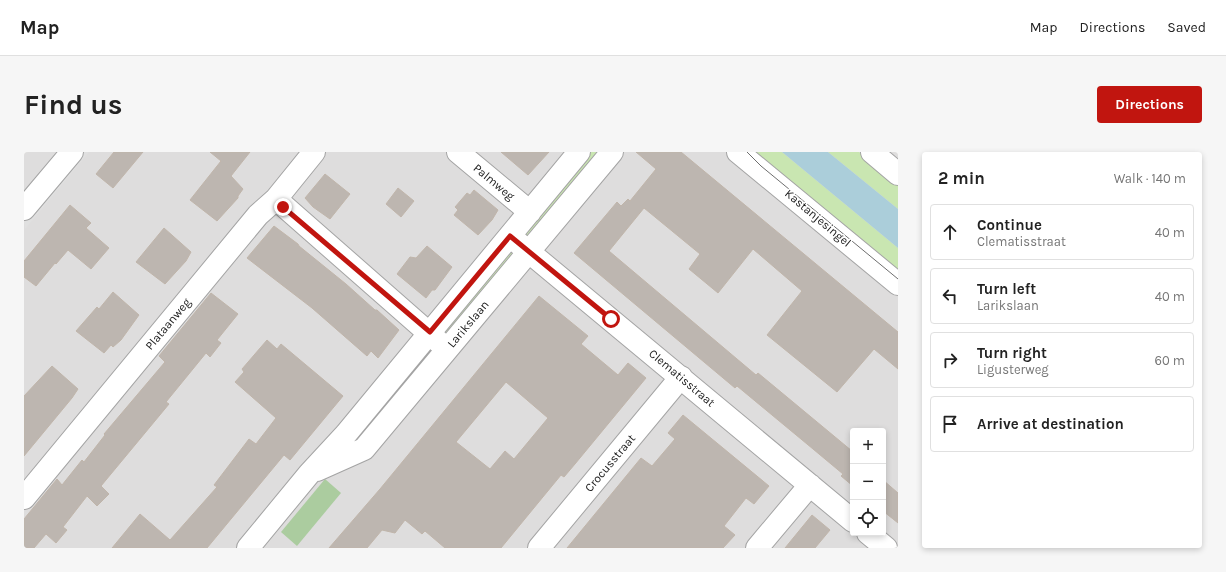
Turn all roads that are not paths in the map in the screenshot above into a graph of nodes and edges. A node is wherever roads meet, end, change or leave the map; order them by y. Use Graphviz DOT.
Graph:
graph roads {
  1 [pos="72,152"];
  2 [pos="314,152"];
  3 [pos="458,152"];
  4 [pos="579,152"];
  5 [pos="612,152"];
  6 [pos="738,152"];
  7 [pos="872,152"];
  8 [pos="898,174"];
  9 [pos="276,199"];
  10 [pos="24,209"];
  11 [pos="530,212"];
  12 [pos="510,236"];
  13 [pos="529,251"];
  14 [pos="898,284"];
  15 [pos="430,332"];
  16 [pos="447,350"];
  17 [pos="680,377"];
  18 [pos="309,474"];
  19 [pos="810,485"];
  20 [pos="24,498"];
  21 [pos="850,518"];
  22 [pos="872,536"];
  23 [pos="248,548"];
  24 [pos="539,548"];
  25 [pos="757,548"];
  26 [pos="886,548"];
  1 -- 10 [label="street"];
  2 -- 9 [label="street, Plataanweg"];
  3 -- 11 [label="street, Palmweg"];
  4 -- 11 [label="street, Larikslaan"];
  5 -- 13 [label="street, Larikslaan"];
  6 -- 14 [label="street, Kastanjesingel"];
  7 -- 8 [label="street"];
  9 -- 15 [label="street"];
  9 -- 20 [label="street, Plataanweg"];
  11 -- 12 [label="street, Larikslaan"];
  12 -- 13 [label="street, Clematisstraat"];
  12 -- 15 [label="street, Larikslaan"];
  13 -- 16 [label="street, Larikslaan"];
  13 -- 17 [label="street, Clematisstraat"];
  15 -- 16 [label="street"];
  15 -- 18 [label="street, Larikslaan"];
  16 -- 18 [label="street, Larikslaan"];
  17 -- 19 [label="street, Clematisstraat"];
  17 -- 24 [label="street, Crocusstraat"];
  18 -- 23 [label="street, Larikslaan"];
  19 -- 21 [label="street, Clematisstraat"];
  19 -- 25 [label="street"];
  22 -- 26 [label="street"];
}
